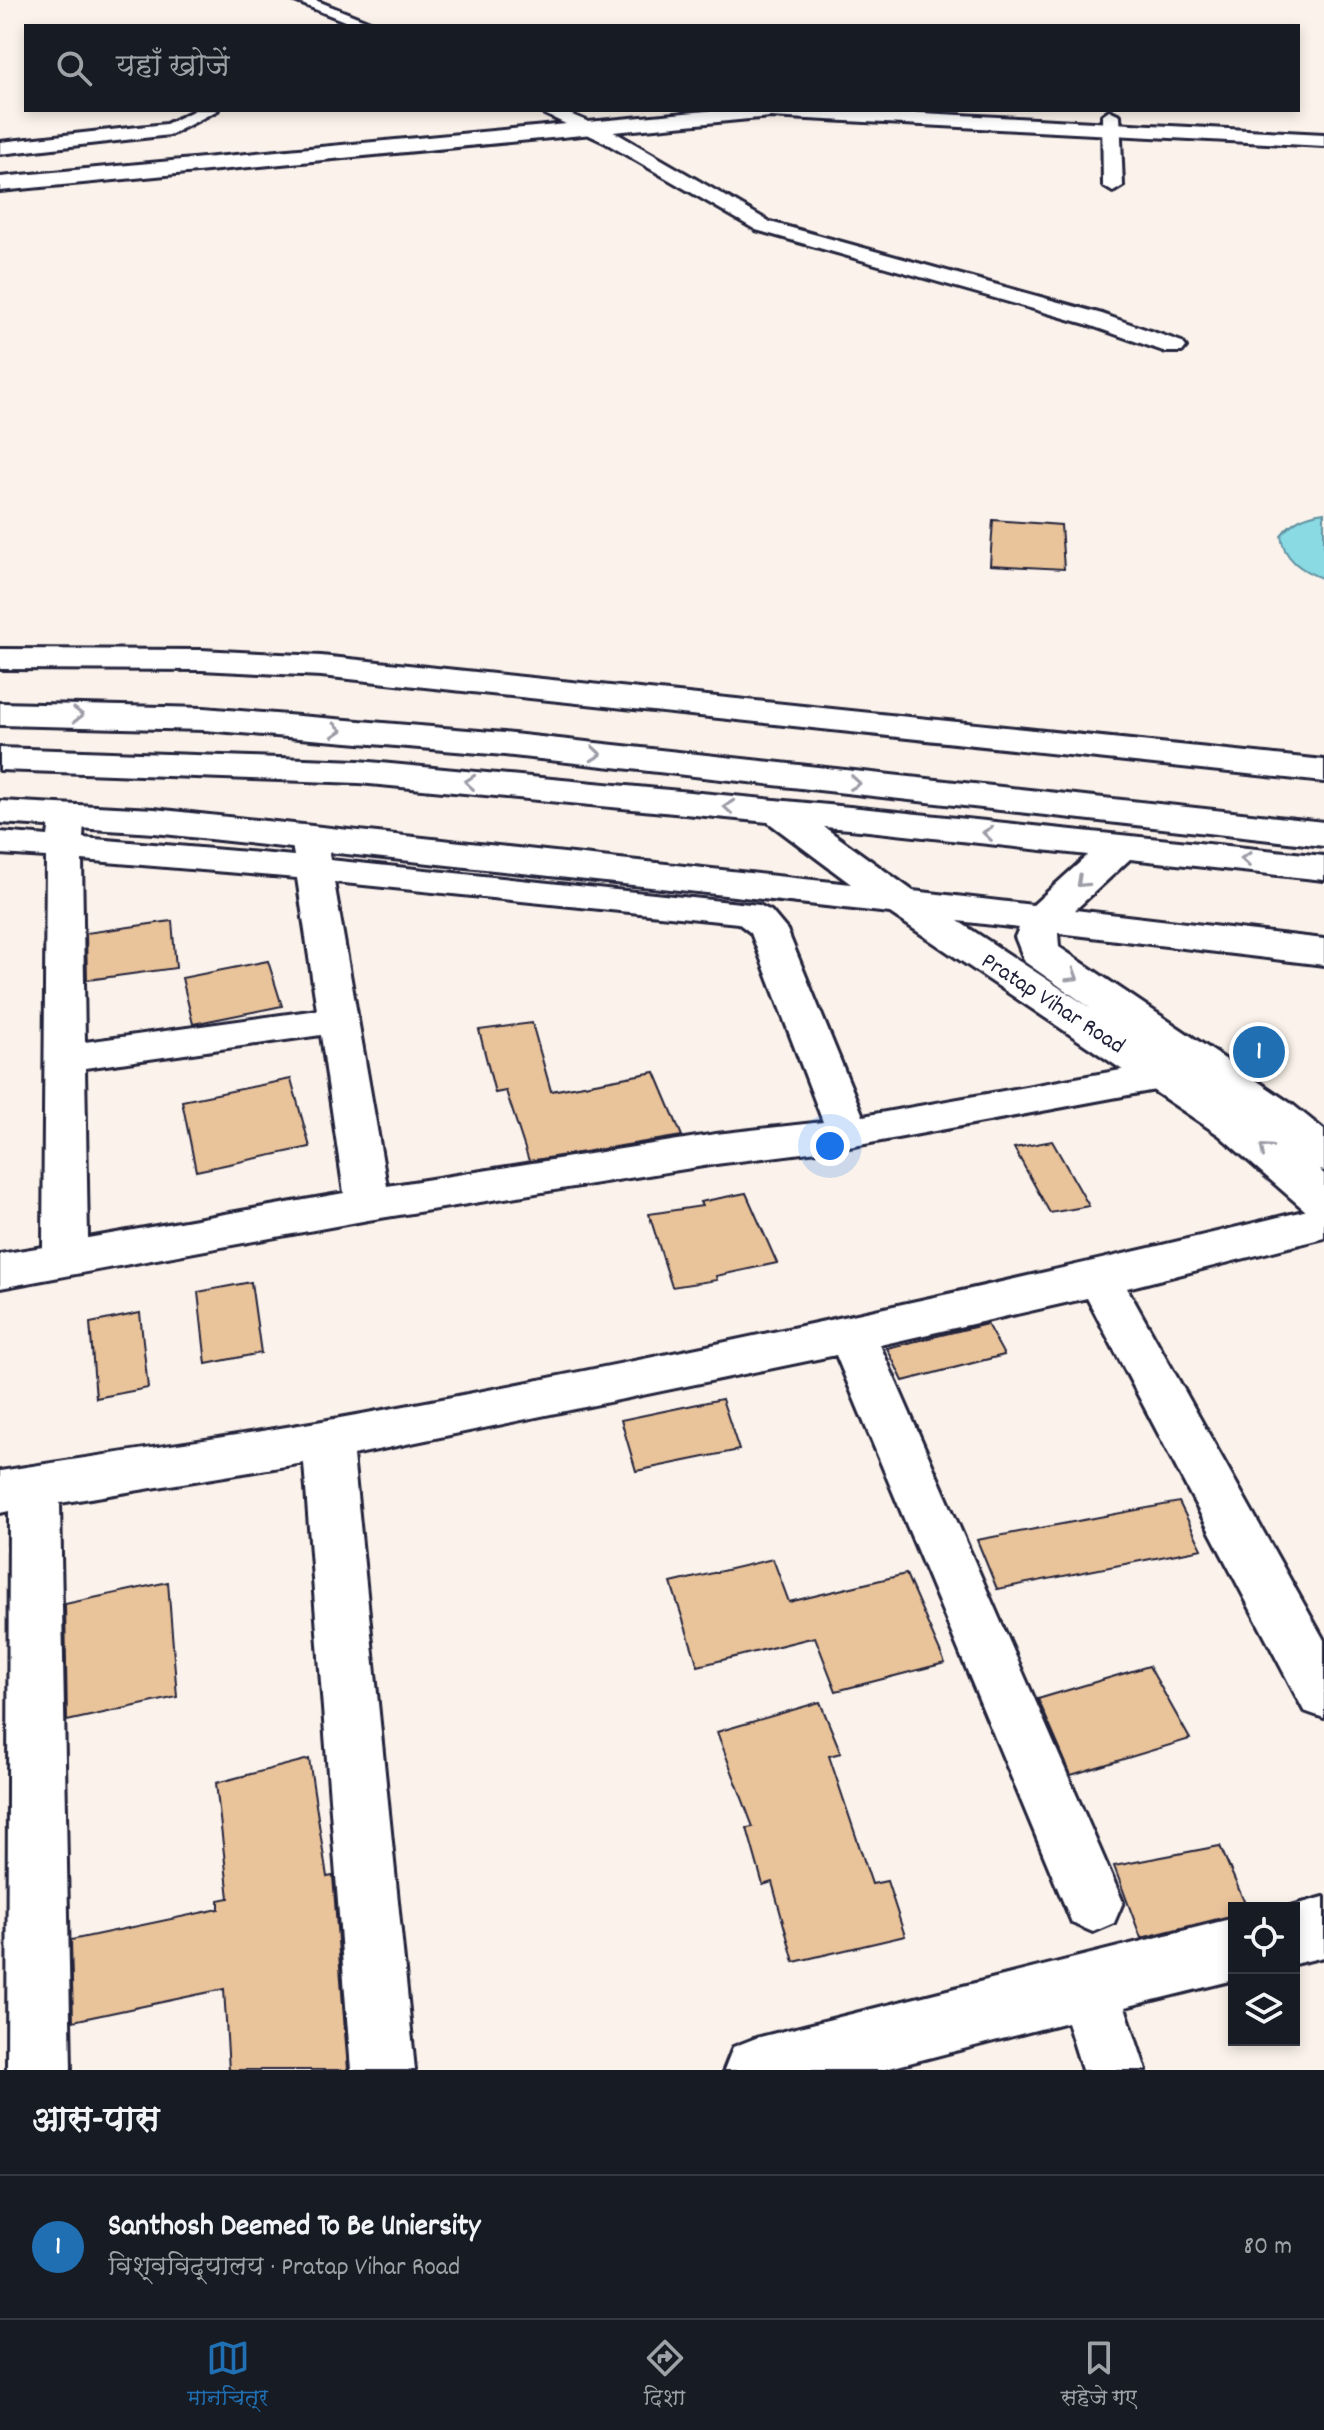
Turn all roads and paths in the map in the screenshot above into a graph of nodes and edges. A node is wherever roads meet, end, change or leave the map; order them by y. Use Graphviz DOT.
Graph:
graph roads {
  1 [pos="300,0"];
  2 [pos="366,24"];
  3 [pos="205,112"];
  4 [pos="652,112"];
  5 [pos="765,112"];
  6 [pos="813,112"];
  7 [pos="1020,112"];
  8 [pos="1112,122"];
  9 [pos="553,124"];
  10 [pos="1324,127"];
  11 [pos="159,131"];
  12 [pos="1324,140"];
  13 [pos="0,148"];
  14 [pos="186,154"];
  15 [pos="0,171"];
  16 [pos="0,184"];
  17 [pos="1113,186"];
  18 [pos="1174,347"];
  19 [pos="0,659"];
  20 [pos="0,714"];
  21 [pos="150,717"];
  22 [pos="0,759"];
  23 [pos="129,762"];
  24 [pos="1324,771"];
  25 [pos="778,811"];
  26 [pos="0,812"];
  27 [pos="66,832"];
  28 [pos="1324,834"];
  29 [pos="0,843"];
  30 [pos="1121,846"];
  31 [pos="312,853"];
  32 [pos="1324,868"];
  33 [pos="904,904"];
  34 [pos="1043,918"];
  35 [pos="1324,952"];
  36 [pos="339,1020"];
  37 [pos="65,1058"];
  38 [pos="1166,1075"];
  39 [pos="849,1133"];
  40 [pos="1324,1155"];
  41 [pos="1324,1200"];
  42 [pos="368,1204"];
  43 [pos="1324,1222"];
  44 [pos="66,1257"];
  45 [pos="0,1271"];
  46 [pos="1099,1278"];
  47 [pos="851,1333"];
  48 [pos="327,1439"];
  49 [pos="17,1489"];
  50 [pos="1324,1693"];
  51 [pos="1093,1902"];
  52 [pos="1324,1927"];
  53 [pos="1300,1933"];
  54 [pos="1228,1951"];
  55 [pos="1087,1986"];
  56 [pos="836,2060"];
  57 [pos="39,2070"];
  58 [pos="383,2070"];
  59 [pos="756,2070"];
  60 [pos="1114,2070"];
  1 -- 2 [label="street"];
  3 -- 11 [label="street"];
  4 -- 9 [label="street"];
  5 -- 9 [label="street"];
  6 -- 8 [label="street"];
  7 -- 8 [label="street"];
  8 -- 10 [label="street"];
  8 -- 12 [label="street"];
  8 -- 17 [label="street"];
  9 -- 14 [label="street"];
  9 -- 16 [label="street"];
  9 -- 18 [label="street"];
  11 -- 13 [label="street"];
  11 -- 14 [label="street"];
  14 -- 15 [label="street"];
  19 -- 24 [label="street"];
  20 -- 21 [label="street, one-way"];
  21 -- 23 [label="street"];
  21 -- 28 [label="street, one-way"];
  22 -- 23 [label="street"];
  25 -- 23 [label="street, one-way"];
  30 -- 25 [label="street, one-way"];
  25 -- 33 [label="street, Pratap Vihar Road"];
  26 -- 27 [label="street"];
  27 -- 29 [label="street"];
  27 -- 31 [label="street"];
  27 -- 37 [label="street"];
  32 -- 30 [label="street, one-way"];
  30 -- 34 [label="street, one-way"];
  31 -- 33 [label="street"];
  31 -- 36 [label="street"];
  31 -- 39 [label="street"];
  33 -- 34 [label="street"];
  33 -- 38 [label="street, Pratap Vihar Road"];
  34 -- 35 [label="street"];
  34 -- 40 [label="street, Pratap Vihar Road, one-way"];
  36 -- 37 [label="street"];
  36 -- 42 [label="street"];
  37 -- 44 [label="street"];
  38 -- 39 [label="street"];
  41 -- 38 [label="street, Pratap Vihar Road, one-way"];
  39 -- 42 [label="street"];
  42 -- 44 [label="street"];
  43 -- 46 [label="street"];
  44 -- 45 [label="street"];
  46 -- 47 [label="street"];
  46 -- 50 [label="street"];
  47 -- 48 [label="street"];
  47 -- 51 [label="street"];
  48 -- 49 [label="street"];
  48 -- 58 [label="street"];
  49 -- 57 [label="street"];
  52 -- 53 [label="street"];
  54 -- 55 [label="street"];
  55 -- 56 [label="street"];
  55 -- 60 [label="street"];
  56 -- 59 [label="street"];
}
